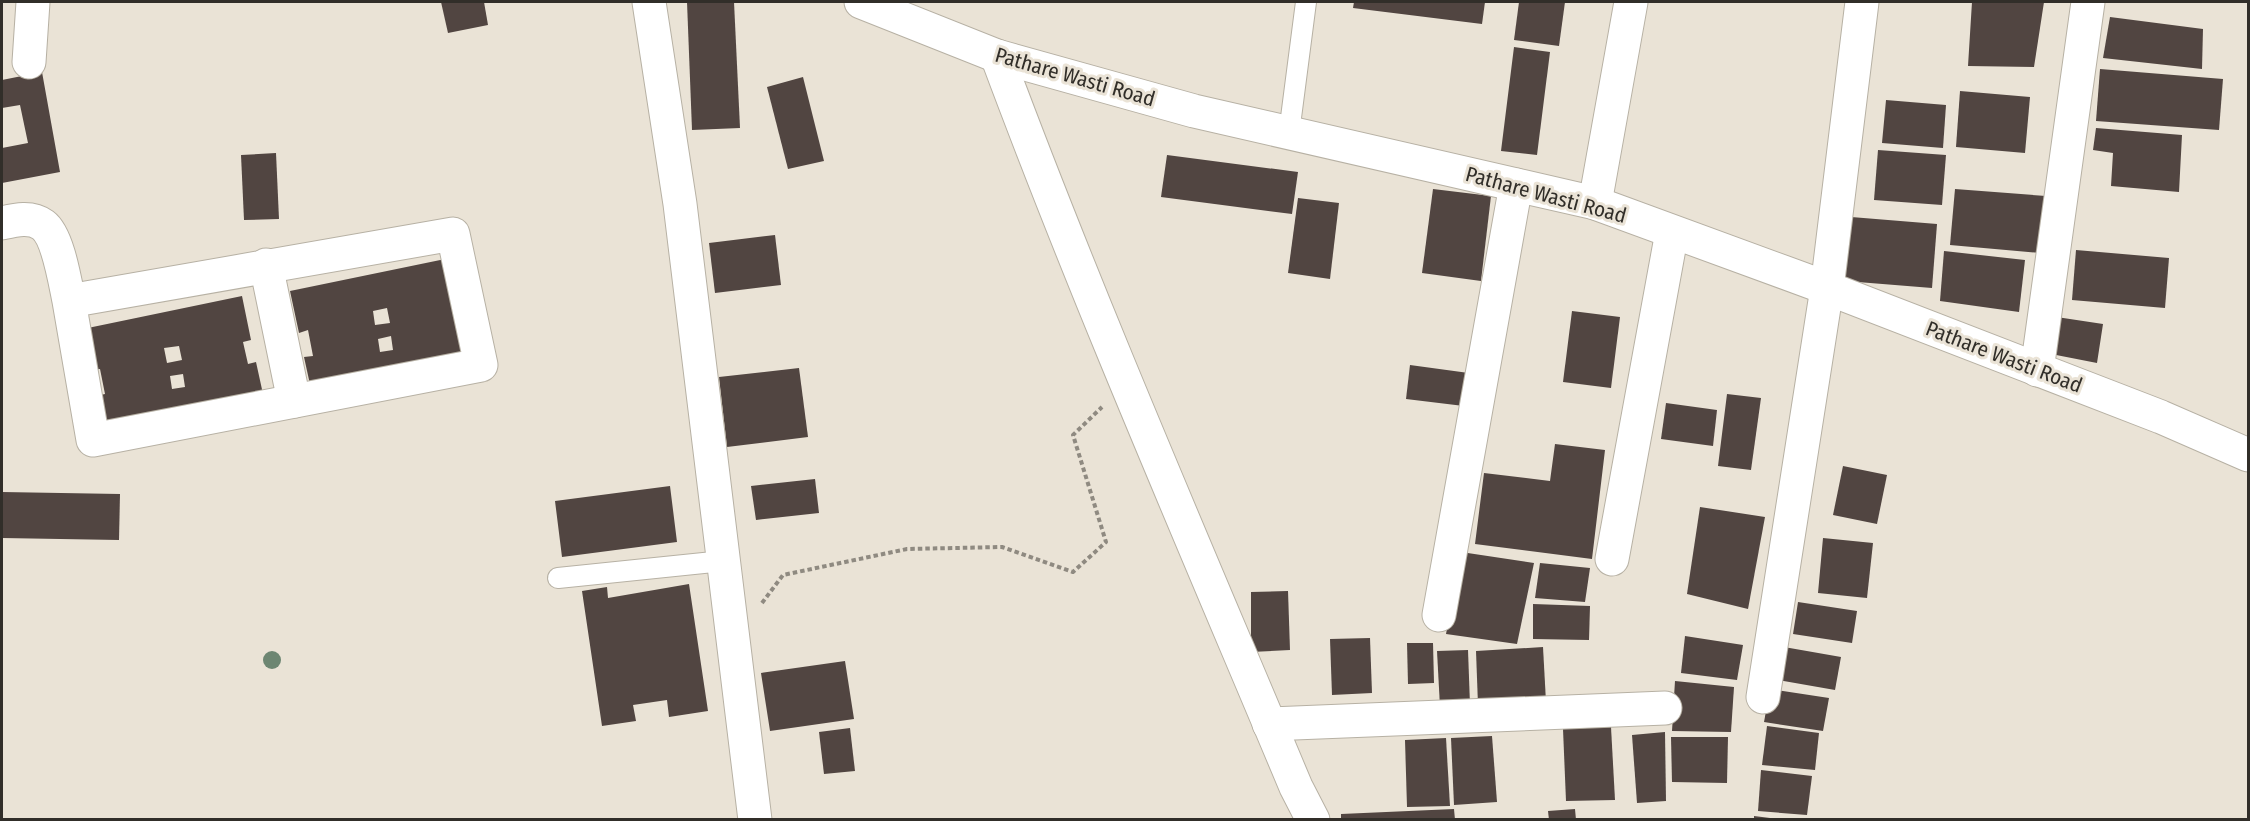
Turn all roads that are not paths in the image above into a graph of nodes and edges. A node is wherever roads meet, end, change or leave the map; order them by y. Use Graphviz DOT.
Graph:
graph roads {
  1 [pos="33,2"];
  2 [pos="649,2"];
  3 [pos="861,2"];
  4 [pos="1306,2"];
  5 [pos="1630,2"];
  6 [pos="1862,2"];
  7 [pos="2088,2"];
  8 [pos="997,56"];
  9 [pos="29,62"];
  10 [pos="1289,133"];
  11 [pos="1516,185"];
  12 [pos="1595,203"];
  13 [pos="2,223"];
  14 [pos="1671,232"];
  15 [pos="266,265"];
  16 [pos="1827,288"];
  17 [pos="69,301"];
  18 [pos="2037,370"];
  19 [pos="294,401"];
  20 [pos="2248,455"];
  21 [pos="1612,559"];
  22 [pos="723,561"];
  23 [pos="558,578"];
  24 [pos="1439,615"];
  25 [pos="1763,697"];
  26 [pos="1665,708"];
  27 [pos="1269,724"];
  28 [pos="755,819"];
  29 [pos="1313,819"];
  1 -- 9 [label="street"];
  2 -- 22 [label="street"];
  3 -- 8 [label="street, Pathare Wasti Road"];
  4 -- 10 [label="lane"];
  5 -- 12 [label="street"];
  6 -- 16 [label="street"];
  7 -- 18 [label="street"];
  8 -- 10 [label="street, Pathare Wasti Road"];
  8 -- 27 [label="street"];
  10 -- 11 [label="street, Pathare Wasti Road"];
  11 -- 12 [label="street, Pathare Wasti Road"];
  11 -- 24 [label="street"];
  12 -- 14 [label="street, Pathare Wasti Road"];
  13 -- 17 [label="street"];
  14 -- 16 [label="street, Pathare Wasti Road"];
  14 -- 21 [label="street"];
  15 -- 17 [label="street"];
  15 -- 19 [label="street"];
  15 -- 19 [label="street"];
  16 -- 18 [label="street, Pathare Wasti Road"];
  16 -- 25 [label="street"];
  17 -- 19 [label="street"];
  18 -- 20 [label="street, Pathare Wasti Road"];
  22 -- 23 [label="lane"];
  22 -- 28 [label="street"];
  26 -- 27 [label="street"];
  27 -- 29 [label="street"];
}
